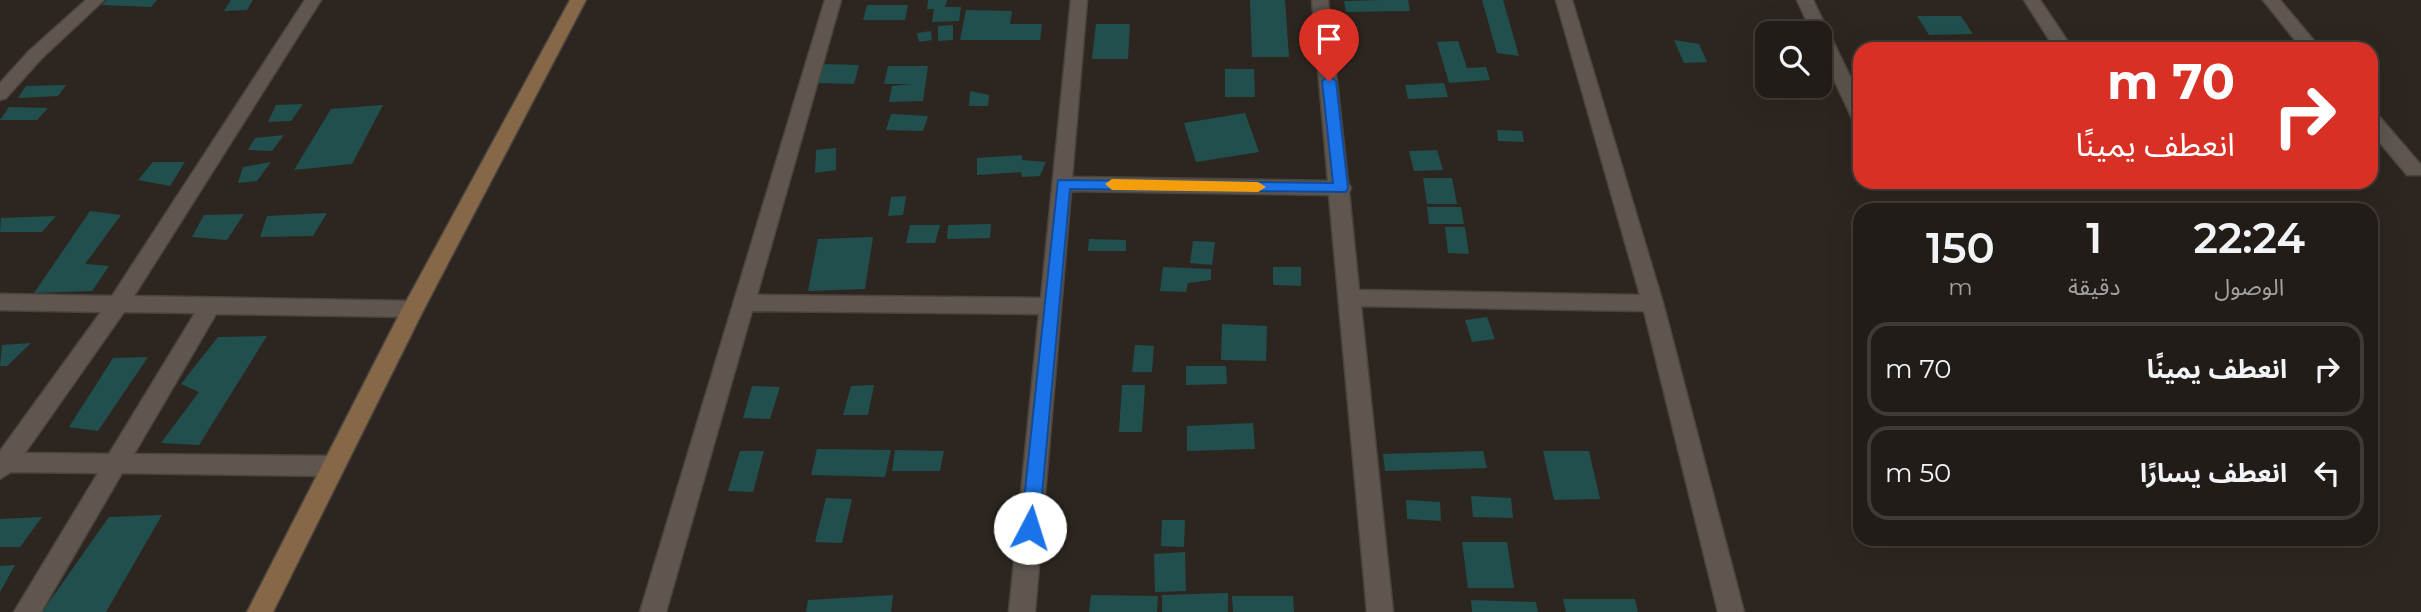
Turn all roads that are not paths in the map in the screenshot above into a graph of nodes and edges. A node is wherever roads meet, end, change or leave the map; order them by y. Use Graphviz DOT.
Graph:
graph roads {
  1 [pos="96,0"];
  2 [pos="313,0"];
  3 [pos="578,0"];
  4 [pos="833,0"];
  5 [pos="1079,0"];
  6 [pos="1320,0"];
  7 [pos="1564,0"];
  8 [pos="1805,0"];
  9 [pos="2032,0"];
  10 [pos="2271,0"];
  11 [pos="2059,42"];
  12 [pos="2306,42"];
  13 [pos="0,94"];
  14 [pos="1853,101"];
  15 [pos="2378,127"];
  16 [pos="2414,170"];
  17 [pos="1063,184"];
  18 [pos="1341,188"];
  19 [pos="1350,298"];
  20 [pos="0,302"];
  21 [pos="745,303"];
  22 [pos="1653,303"];
  23 [pos="118,304"];
  24 [pos="211,306"];
  25 [pos="1052,306"];
  26 [pos="413,309"];
  27 [pos="118,464"];
  28 [pos="2,465"];
  29 [pos="333,466"];
  30 [pos="27,612"];
  31 [pos="260,612"];
  32 [pos="653,612"];
  33 [pos="1022,612"];
  34 [pos="1380,612"];
  35 [pos="1731,612"];
  1 -- 13 [label="street"];
  2 -- 23 [label="street"];
  3 -- 26 [label="street"];
  4 -- 21 [label="street"];
  5 -- 17 [label="street"];
  6 -- 18 [label="street"];
  7 -- 22 [label="street"];
  8 -- 14 [label="street"];
  9 -- 11 [label="street"];
  10 -- 12 [label="street"];
  15 -- 16 [label="street"];
  17 -- 18 [label="street"];
  17 -- 25 [label="street"];
  18 -- 19 [label="street"];
  19 -- 22 [label="street"];
  19 -- 34 [label="street"];
  20 -- 23 [label="street"];
  21 -- 25 [label="street"];
  21 -- 32 [label="street"];
  22 -- 35 [label="street"];
  23 -- 24 [label="street"];
  23 -- 28 [label="street"];
  24 -- 26 [label="street"];
  24 -- 27 [label="street"];
  25 -- 33 [label="street"];
  26 -- 29 [label="street"];
  27 -- 28 [label="street"];
  27 -- 29 [label="street"];
  27 -- 30 [label="street"];
  29 -- 31 [label="street"];
}
